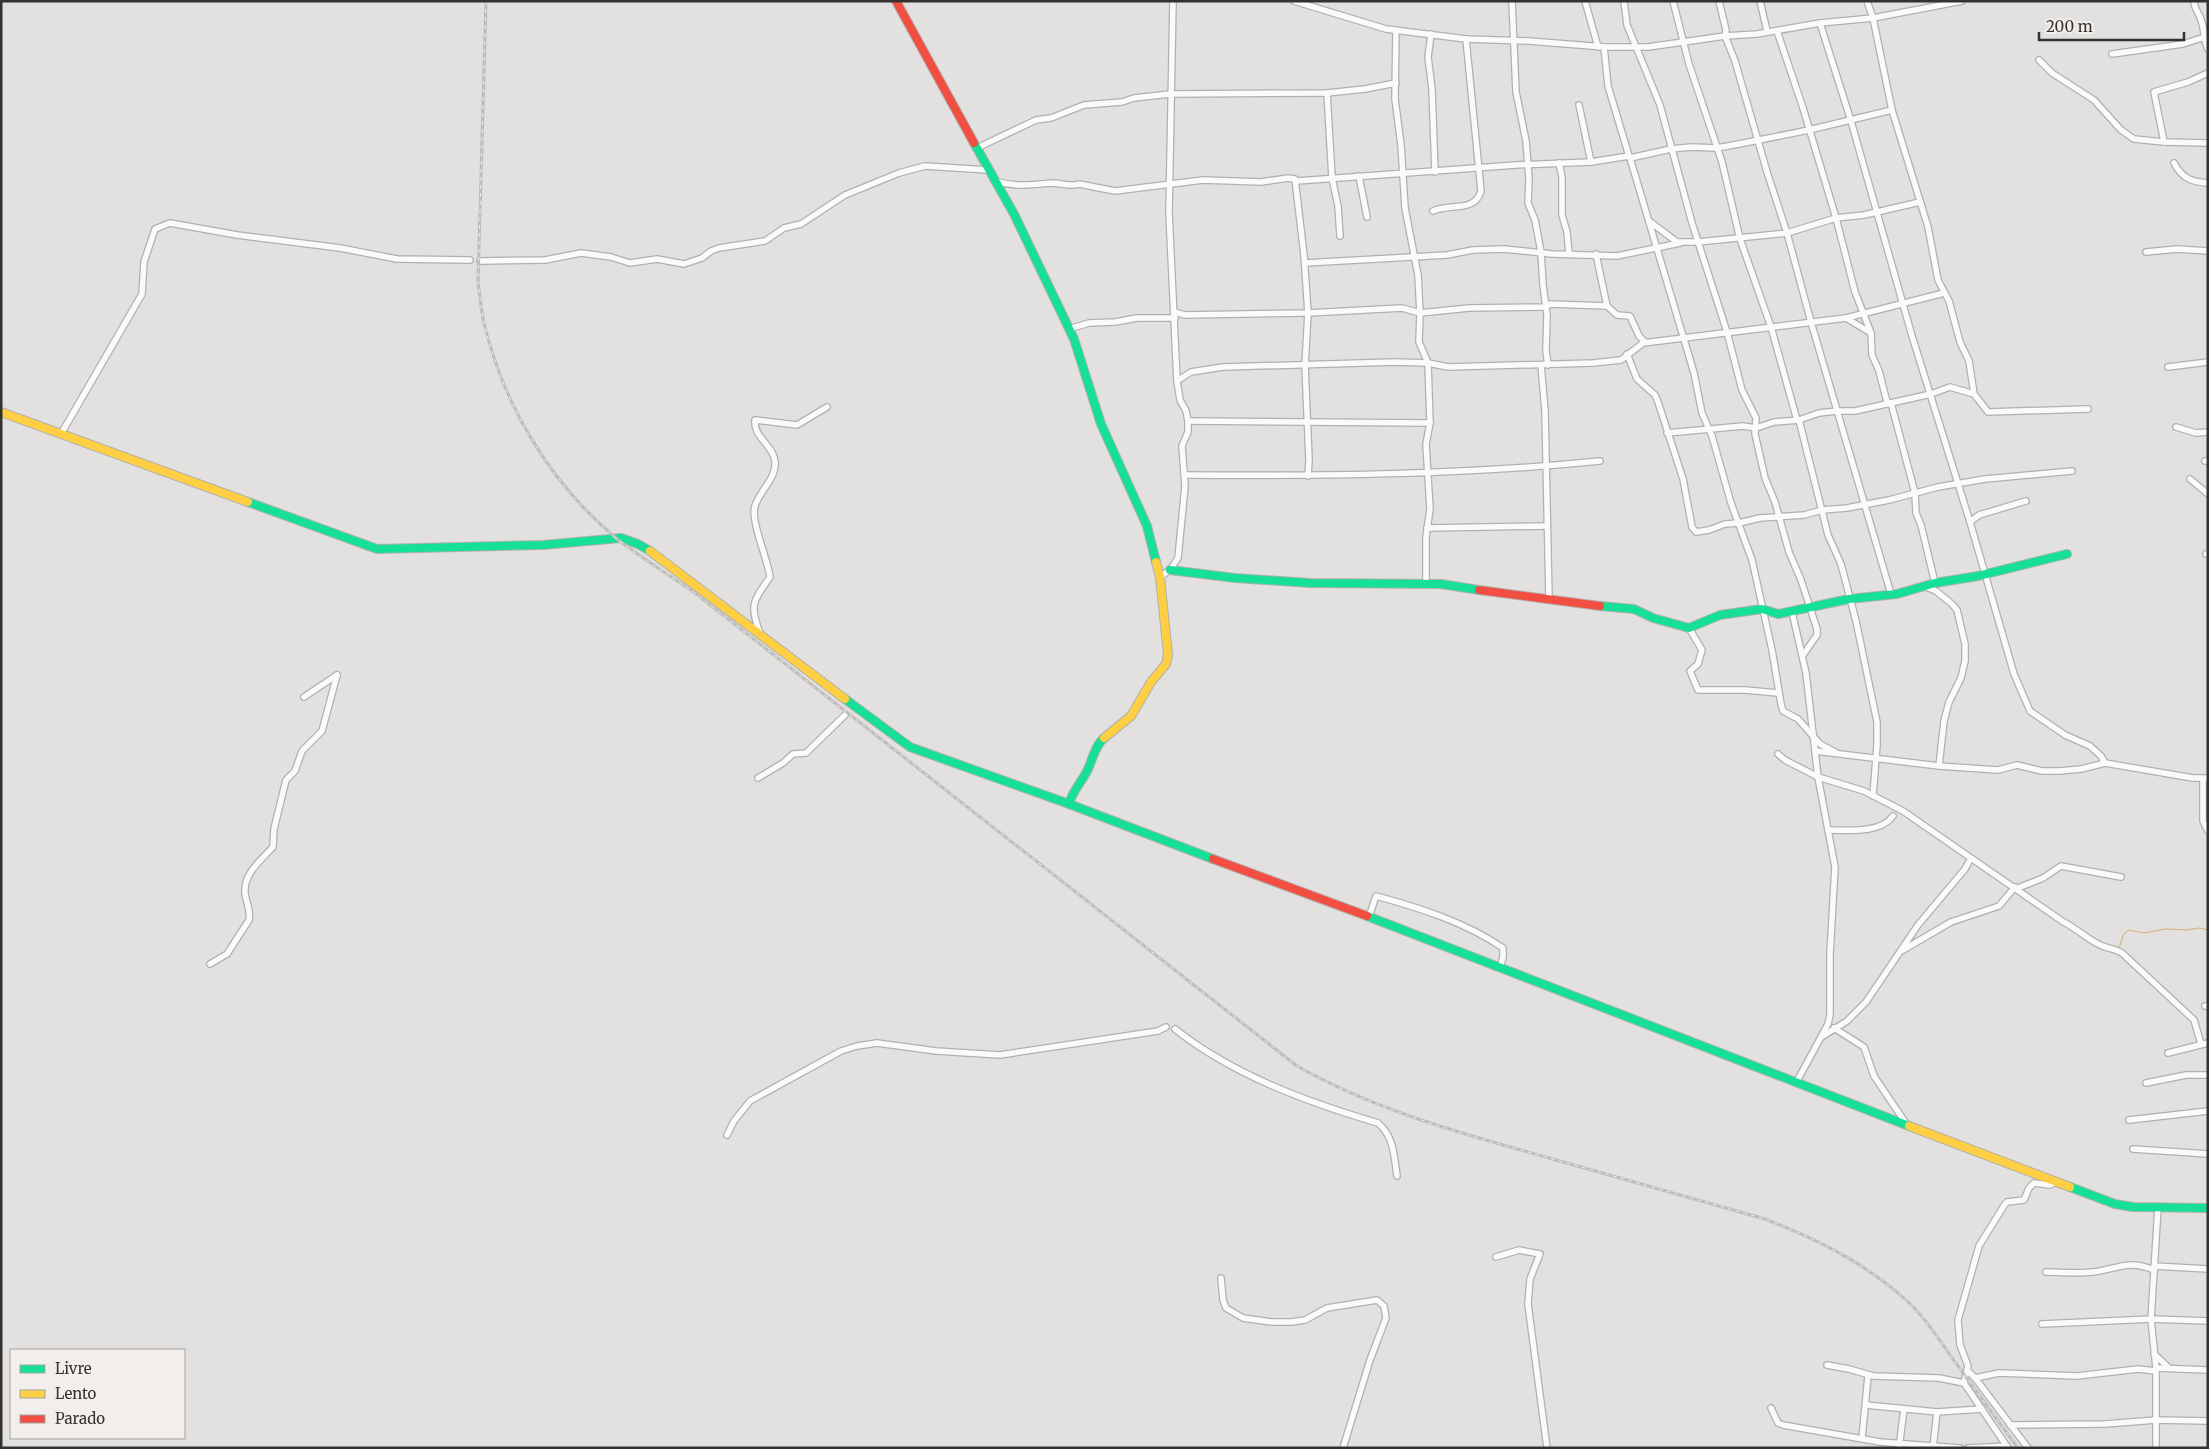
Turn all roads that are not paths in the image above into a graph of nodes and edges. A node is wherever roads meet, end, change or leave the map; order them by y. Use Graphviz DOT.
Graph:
graph roads {
  1 [pos="896,1"];
  2 [pos="1173,1"];
  3 [pos="1294,1"];
  4 [pos="1512,1"];
  5 [pos="1585,1"];
  6 [pos="1624,1"];
  7 [pos="1674,1"];
  8 [pos="1719,1"];
  9 [pos="1760,1"];
  10 [pos="1867,1"];
  11 [pos="1962,1"];
  12 [pos="2194,1"];
  13 [pos="1873,18"];
  14 [pos="1820,23"];
  15 [pos="1396,30"];
  16 [pos="1767,31"];
  17 [pos="1777,31"];
  18 [pos="1431,34"];
  19 [pos="1725,36"];
  20 [pos="2206,37"];
  21 [pos="1466,39"];
  22 [pos="1513,42"];
  23 [pos="1684,42"];
  24 [pos="1601,47"];
  25 [pos="1635,47"];
  26 [pos="2208,49"];
  27 [pos="2112,54"];
  28 [pos="2039,60"];
  29 [pos="2208,73"];
  30 [pos="1396,83"];
  31 [pos="1327,93"];
  32 [pos="1170,94"];
  33 [pos="1579,105"];
  34 [pos="1892,110"];
  35 [pos="1851,121"];
  36 [pos="1809,130"];
  37 [pos="1760,140"];
  38 [pos="2164,142"];
  39 [pos="2208,143"];
  40 [pos="977,148"];
  41 [pos="1717,148"];
  42 [pos="1671,149"];
  43 [pos="1629,157"];
  44 [pos="1591,162"];
  45 [pos="1560,163"];
  46 [pos="2174,163"];
  47 [pos="1528,165"];
  48 [pos="1480,168"];
  49 [pos="988,170"];
  50 [pos="1435,172"];
  51 [pos="1404,173"];
  52 [pos="1359,176"];
  53 [pos="1332,178"];
  54 [pos="994,181"];
  55 [pos="1297,181"];
  56 [pos="2208,183"];
  57 [pos="1169,184"];
  58 [pos="1920,202"];
  59 [pos="1433,211"];
  60 [pos="1876,212"];
  61 [pos="1367,217"];
  62 [pos="1836,218"];
  63 [pos="1648,220"];
  64 [pos="1787,233"];
  65 [pos="1340,236"];
  66 [pos="1740,239"];
  67 [pos="1698,242"];
  68 [pos="1680,243"];
  69 [pos="1656,249"];
  70 [pos="2208,251"];
  71 [pos="1541,252"];
  72 [pos="2146,252"];
  73 [pos="1569,254"];
  74 [pos="1596,254"];
  75 [pos="1413,257"];
  76 [pos="470,260"];
  77 [pos="480,261"];
  78 [pos="1305,263"];
  79 [pos="1944,293"];
  80 [pos="1903,303"];
  81 [pos="1607,306"];
  82 [pos="1546,307"];
  83 [pos="1308,313"];
  84 [pos="1420,313"];
  85 [pos="1864,314"];
  86 [pos="1174,315"];
  87 [pos="1846,318"];
  88 [pos="1810,322"];
  89 [pos="1771,327"];
  90 [pos="1069,329"];
  91 [pos="1727,332"];
  92 [pos="1871,333"];
  93 [pos="1684,338"];
  94 [pos="1645,342"];
  95 [pos="1627,354"];
  96 [pos="2208,362"];
  97 [pos="1428,363"];
  98 [pos="1304,365"];
  99 [pos="1544,365"];
  100 [pos="2168,366"];
  101 [pos="1177,381"];
  102 [pos="1930,394"];
  103 [pos="1974,394"];
  104 [pos="1889,402"];
  105 [pos="827,407"];
  106 [pos="2088,409"];
  107 [pos="1836,411"];
  108 [pos="1,412"];
  109 [pos="1798,420"];
  110 [pos="1188,421"];
  111 [pos="1306,422"];
  112 [pos="1430,423"];
  113 [pos="2176,427"];
  114 [pos="1756,428"];
  115 [pos="1709,430"];
  116 [pos="2208,432"];
  117 [pos="1667,433"];
  118 [pos="61,434"];
  119 [pos="1600,461"];
  120 [pos="1546,466"];
  121 [pos="1427,471"];
  122 [pos="2072,471"];
  123 [pos="1185,476"];
  124 [pos="1308,476"];
  125 [pos="2190,479"];
  126 [pos="1958,485"];
  127 [pos="1915,492"];
  128 [pos="2208,494"];
  129 [pos="2026,501"];
  130 [pos="1864,505"];
  131 [pos="1822,510"];
  132 [pos="1778,516"];
  133 [pos="1970,522"];
  134 [pos="1739,523"];
  135 [pos="1547,526"];
  136 [pos="1427,528"];
  137 [pos="2068,554"];
  138 [pos="1170,570"];
  139 [pos="1984,575"];
  140 [pos="1160,577"];
  141 [pos="1936,583"];
  142 [pos="1426,584"];
  143 [pos="1924,586"];
  144 [pos="1891,594"];
  145 [pos="1549,599"];
  146 [pos="1849,599"];
  147 [pos="1810,608"];
  148 [pos="1762,609"];
  149 [pos="1792,612"];
  150 [pos="1689,628"];
  151 [pos="761,636"];
  152 [pos="1803,655"];
  153 [pos="1778,693"];
  154 [pos="304,697"];
  155 [pos="845,715"];
  156 [pos="1813,736"];
  157 [pos="1815,751"];
  158 [pos="1835,752"];
  159 [pos="1778,754"];
  160 [pos="1876,758"];
  161 [pos="2105,763"];
  162 [pos="1939,766"];
  163 [pos="758,778"];
  164 [pos="1818,778"];
  165 [pos="2205,778"];
  166 [pos="1873,796"];
  167 [pos="1069,804"];
  168 [pos="1893,816"];
  169 [pos="1828,830"];
  170 [pos="2208,831"];
  171 [pos="1971,858"];
  172 [pos="2121,877"];
  173 [pos="2016,888"];
  174 [pos="1369,917"];
  175 [pos="1902,950"];
  176 [pos="210,964"];
  177 [pos="1500,968"];
  178 [pos="1166,1026"];
  179 [pos="1834,1028"];
  180 [pos="1175,1029"];
  181 [pos="1821,1037"];
  182 [pos="2208,1043"];
  183 [pos="2200,1044"];
  184 [pos="2168,1053"];
  185 [pos="2208,1075"];
  186 [pos="1796,1083"];
  187 [pos="2146,1083"];
  188 [pos="2208,1111"];
  189 [pos="2129,1120"];
  190 [pos="1907,1125"];
  191 [pos="727,1135"];
  192 [pos="2133,1149"];
  193 [pos="2208,1154"];
  194 [pos="1396,1176"];
  195 [pos="2056,1182"];
  196 [pos="2158,1207"];
  197 [pos="2208,1208"];
  198 [pos="1496,1257"];
  199 [pos="2154,1268"];
  200 [pos="2208,1269"];
  201 [pos="2046,1272"];
  202 [pos="1221,1278"];
  203 [pos="2152,1319"];
  204 [pos="2208,1321"];
  205 [pos="2042,1324"];
  206 [pos="2154,1354"];
  207 [pos="1827,1365"];
  208 [pos="2168,1367"];
  209 [pos="2156,1370"];
  210 [pos="2208,1370"];
  211 [pos="1968,1371"];
  212 [pos="1868,1376"];
  213 [pos="1975,1378"];
  214 [pos="1964,1382"];
  215 [pos="1866,1406"];
  216 [pos="1771,1408"];
  217 [pos="1904,1409"];
  218 [pos="1982,1409"];
  219 [pos="1937,1412"];
  220 [pos="2156,1420"];
  221 [pos="2208,1420"];
  222 [pos="2010,1425"];
  223 [pos="1862,1438"];
  224 [pos="1899,1446"];
  225 [pos="1933,1447"];
  226 [pos="2007,1447"];
  227 [pos="1343,1448"];
  228 [pos="1547,1448"];
  229 [pos="1960,1448"];
  230 [pos="1968,1448"];
  231 [pos="2028,1448"];
  232 [pos="2156,1448"];
  1 -- 40 [label="street"];
  2 -- 32 [label="street"];
  3 -- 15 [label="street"];
  4 -- 22 [label="street"];
  5 -- 24 [label="street"];
  6 -- 25 [label="street"];
  7 -- 23 [label="street"];
  8 -- 19 [label="street"];
  9 -- 16 [label="street"];
  10 -- 13 [label="street"];
  11 -- 13 [label="street"];
  12 -- 20 [label="street"];
  13 -- 14 [label="street"];
  13 -- 34 [label="street"];
  14 -- 17 [label="street"];
  14 -- 35 [label="street"];
  15 -- 18 [label="street"];
  15 -- 30 [label="street"];
  16 -- 17 [label="street"];
  16 -- 19 [label="street"];
  17 -- 36 [label="street"];
  18 -- 21 [label="street"];
  18 -- 50 [label="street"];
  19 -- 23 [label="street"];
  19 -- 37 [label="street"];
  20 -- 26 [label="street"];
  20 -- 27 [label="street"];
  21 -- 22 [label="street"];
  21 -- 48 [label="street"];
  22 -- 24 [label="street"];
  22 -- 47 [label="street"];
  23 -- 25 [label="street"];
  23 -- 41 [label="street"];
  24 -- 25 [label="street"];
  24 -- 43 [label="street"];
  25 -- 42 [label="street"];
  28 -- 38 [label="street"];
  29 -- 38 [label="street"];
  30 -- 31 [label="street"];
  30 -- 51 [label="street"];
  31 -- 32 [label="street"];
  31 -- 53 [label="street"];
  32 -- 40 [label="street"];
  32 -- 57 [label="street"];
  33 -- 44 [label="street"];
  34 -- 35 [label="street"];
  34 -- 58 [label="street"];
  35 -- 36 [label="street"];
  35 -- 60 [label="street"];
  36 -- 37 [label="street"];
  36 -- 62 [label="street"];
  37 -- 41 [label="street"];
  37 -- 64 [label="street"];
  38 -- 39 [label="street"];
  40 -- 49 [label="street"];
  41 -- 42 [label="street"];
  41 -- 66 [label="street"];
  42 -- 43 [label="street"];
  42 -- 67 [label="street"];
  43 -- 44 [label="street"];
  43 -- 63 [label="street"];
  44 -- 45 [label="street"];
  45 -- 47 [label="street"];
  45 -- 73 [label="street"];
  46 -- 56 [label="street"];
  47 -- 48 [label="street"];
  47 -- 71 [label="street"];
  48 -- 50 [label="street"];
  48 -- 59 [label="street"];
  49 -- 54 [label="street"];
  49 -- 77 [label="street"];
  50 -- 51 [label="street"];
  51 -- 52 [label="street"];
  51 -- 75 [label="street"];
  52 -- 53 [label="street"];
  52 -- 61 [label="street"];
  53 -- 55 [label="street"];
  53 -- 65 [label="street"];
  54 -- 57 [label="street"];
  54 -- 90 [label="street"];
  55 -- 57 [label="street"];
  55 -- 78 [label="street"];
  57 -- 86 [label="street"];
  58 -- 60 [label="street"];
  58 -- 79 [label="street"];
  60 -- 62 [label="street"];
  60 -- 80 [label="street"];
  62 -- 64 [label="street"];
  62 -- 85 [label="street"];
  63 -- 68 [label="street"];
  63 -- 69 [label="street"];
  64 -- 66 [label="street"];
  64 -- 88 [label="street"];
  66 -- 67 [label="street"];
  66 -- 89 [label="street"];
  67 -- 68 [label="street"];
  67 -- 91 [label="street"];
  68 -- 69 [label="street"];
  69 -- 74 [label="street"];
  69 -- 93 [label="street"];
  70 -- 72 [label="street"];
  71 -- 73 [label="street"];
  71 -- 75 [label="street"];
  71 -- 82 [label="street"];
  73 -- 74 [label="street"];
  74 -- 81 [label="street"];
  75 -- 78 [label="street"];
  75 -- 84 [label="street"];
  76 -- 118 [label="street"];
  78 -- 83 [label="street"];
  79 -- 80 [label="street"];
  79 -- 103 [label="street"];
  80 -- 85 [label="street"];
  80 -- 102 [label="street"];
  81 -- 82 [label="street"];
  81 -- 94 [label="street"];
  82 -- 84 [label="street"];
  82 -- 99 [label="street"];
  83 -- 84 [label="street"];
  83 -- 86 [label="street"];
  83 -- 98 [label="street"];
  84 -- 97 [label="street"];
  85 -- 87 [label="street"];
  85 -- 92 [label="street"];
  86 -- 90 [label="street"];
  86 -- 101 [label="street"];
  87 -- 88 [label="street"];
  87 -- 92 [label="street"];
  88 -- 89 [label="street"];
  88 -- 107 [label="street"];
  89 -- 91 [label="street"];
  89 -- 109 [label="street"];
  90 -- 140 [label="street"];
  91 -- 93 [label="street"];
  91 -- 114 [label="street"];
  92 -- 104 [label="street"];
  93 -- 94 [label="street"];
  93 -- 115 [label="street"];
  94 -- 95 [label="street"];
  95 -- 99 [label="street"];
  95 -- 117 [label="street"];
  96 -- 100 [label="street"];
  97 -- 98 [label="street"];
  97 -- 99 [label="street"];
  97 -- 112 [label="street"];
  98 -- 101 [label="street"];
  98 -- 111 [label="street"];
  99 -- 120 [label="street"];
  101 -- 110 [label="street"];
  102 -- 103 [label="street"];
  102 -- 104 [label="street"];
  102 -- 126 [label="street"];
  103 -- 106 [label="street"];
  104 -- 107 [label="street"];
  104 -- 127 [label="street"];
  105 -- 151 [label="street"];
  107 -- 109 [label="street"];
  107 -- 130 [label="street"];
  108 -- 118 [label="street"];
  109 -- 114 [label="street"];
  109 -- 131 [label="street"];
  110 -- 111 [label="street"];
  110 -- 123 [label="street"];
  111 -- 112 [label="street"];
  111 -- 124 [label="street"];
  112 -- 121 [label="street"];
  113 -- 116 [label="street"];
  114 -- 115 [label="street"];
  114 -- 132 [label="street"];
  115 -- 117 [label="street"];
  115 -- 134 [label="street"];
  117 -- 134 [label="street"];
  118 -- 151 [label="street"];
  119 -- 120 [label="street"];
  120 -- 121 [label="street"];
  120 -- 135 [label="street"];
  121 -- 124 [label="street"];
  121 -- 136 [label="street"];
  122 -- 126 [label="street"];
  123 -- 124 [label="street"];
  123 -- 138 [label="street"];
  125 -- 128 [label="street"];
  126 -- 127 [label="street"];
  126 -- 133 [label="street"];
  127 -- 130 [label="street"];
  127 -- 141 [label="street"];
  129 -- 133 [label="street"];
  130 -- 131 [label="street"];
  130 -- 144 [label="street"];
  131 -- 132 [label="street"];
  131 -- 146 [label="street"];
  132 -- 134 [label="street"];
  132 -- 147 [label="street"];
  133 -- 139 [label="street"];
  134 -- 148 [label="street"];
  135 -- 136 [label="street"];
  135 -- 145 [label="street"];
  136 -- 142 [label="street"];
  137 -- 139 [label="street"];
  138 -- 140 [label="street"];
  138 -- 142 [label="street"];
  139 -- 141 [label="street"];
  139 -- 161 [label="street"];
  140 -- 167 [label="street"];
  141 -- 143 [label="street"];
  142 -- 145 [label="street"];
  143 -- 144 [label="street"];
  143 -- 162 [label="street"];
  144 -- 146 [label="street"];
  145 -- 150 [label="street"];
  146 -- 147 [label="street"];
  146 -- 160 [label="street"];
  147 -- 149 [label="street"];
  147 -- 152 [label="street"];
  148 -- 149 [label="street"];
  148 -- 150 [label="street"];
  148 -- 153 [label="street"];
  149 -- 152 [label="street"];
  150 -- 153 [label="street"];
  151 -- 167 [label="street"];
  152 -- 156 [label="street"];
  153 -- 156 [label="street"];
  154 -- 176 [label="street"];
  155 -- 163 [label="street"];
  156 -- 157 [label="street"];
  156 -- 158 [label="street"];
  157 -- 158 [label="street"];
  157 -- 164 [label="street"];
  158 -- 160 [label="street"];
  159 -- 164 [label="street"];
  160 -- 162 [label="street"];
  160 -- 166 [label="street"];
  161 -- 162 [label="street"];
  161 -- 165 [label="street"];
  164 -- 166 [label="street"];
  164 -- 169 [label="street"];
  165 -- 170 [label="street"];
  166 -- 171 [label="street"];
  167 -- 174 [label="street"];
  168 -- 169 [label="street"];
  169 -- 181 [label="street"];
  171 -- 173 [label="street"];
  171 -- 175 [label="street"];
  172 -- 173 [label="street"];
  173 -- 175 [label="street"];
  173 -- 183 [label="street"];
  174 -- 177 [label="street"];
  174 -- 177 [label="street"];
  175 -- 179 [label="street"];
  177 -- 186 [label="street"];
  178 -- 191 [label="street"];
  179 -- 181 [label="street"];
  179 -- 190 [label="street"];
  180 -- 194 [label="street"];
  181 -- 186 [label="street"];
  182 -- 183 [label="street"];
  183 -- 184 [label="street"];
  185 -- 187 [label="street"];
  186 -- 190 [label="street"];
  188 -- 189 [label="street"];
  190 -- 195 [label="street"];
  192 -- 193 [label="street"];
  195 -- 196 [label="street"];
  195 -- 211 [label="street"];
  196 -- 197 [label="street"];
  196 -- 199 [label="street"];
  198 -- 228 [label="street"];
  199 -- 200 [label="street"];
  199 -- 201 [label="street"];
  199 -- 203 [label="street"];
  202 -- 227 [label="street"];
  203 -- 204 [label="street"];
  203 -- 205 [label="street"];
  203 -- 206 [label="street"];
  206 -- 208 [label="street"];
  206 -- 209 [label="street"];
  207 -- 212 [label="street"];
  208 -- 209 [label="street"];
  208 -- 210 [label="street"];
  209 -- 213 [label="street"];
  209 -- 220 [label="street"];
  211 -- 213 [label="street"];
  211 -- 214 [label="street"];
  212 -- 214 [label="street"];
  212 -- 215 [label="street"];
  213 -- 222 [label="street"];
  214 -- 218 [label="street"];
  215 -- 217 [label="street"];
  215 -- 223 [label="street"];
  216 -- 223 [label="street"];
  217 -- 219 [label="street"];
  217 -- 224 [label="street"];
  218 -- 219 [label="street"];
  218 -- 226 [label="street"];
  219 -- 225 [label="street"];
  220 -- 221 [label="street"];
  220 -- 222 [label="street"];
  220 -- 232 [label="street"];
  222 -- 231 [label="street"];
  223 -- 224 [label="street"];
  224 -- 225 [label="street"];
  225 -- 229 [label="street"];
  226 -- 230 [label="street"];
}
